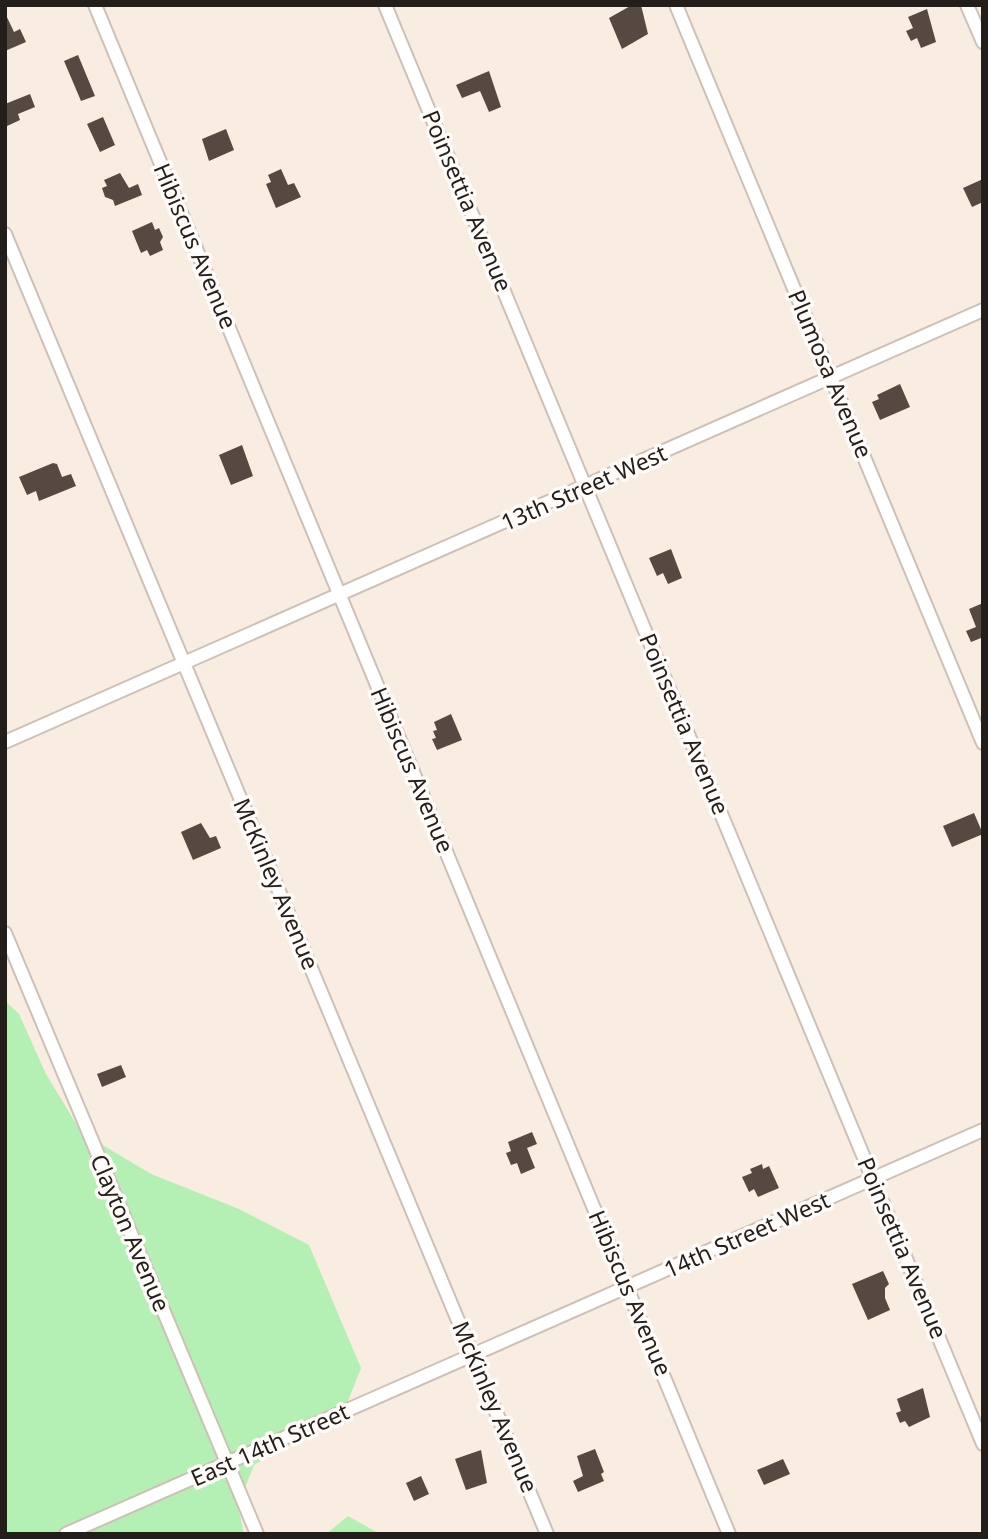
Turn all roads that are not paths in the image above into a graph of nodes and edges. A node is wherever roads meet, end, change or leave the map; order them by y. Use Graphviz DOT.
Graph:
graph roads {
  1 [pos="95,5"];
  2 [pos="385,5"];
  3 [pos="676,5"];
  4 [pos="967,5"];
  5 [pos="983,42"];
  6 [pos="5,234"];
  7 [pos="983,310"];
  8 [pos="831,377"];
  9 [pos="586,487"];
  10 [pos="340,597"];
  11 [pos="184,664"];
  12 [pos="5,742"];
  13 [pos="983,743"];
  14 [pos="5,933"];
  15 [pos="983,1130"];
  16 [pos="873,1179"];
  17 [pos="628,1288"];
  18 [pos="473,1356"];
  19 [pos="983,1444"];
  20 [pos="226,1464"];
  21 [pos="66,1534"];
  22 [pos="257,1534"];
  23 [pos="547,1534"];
  24 [pos="729,1534"];
  1 -- 10 [label="street, Hibiscus Avenue"];
  2 -- 9 [label="street, Poinsettia Avenue"];
  3 -- 8 [label="street, Plumosa Avenue"];
  4 -- 5 [label="street"];
  6 -- 11 [label="street, McKinley Avenue"];
  7 -- 8 [label="street, 13th Street West"];
  8 -- 9 [label="street, 13th Street West"];
  8 -- 13 [label="street, Plumosa Avenue"];
  9 -- 10 [label="street, 13th Street West"];
  9 -- 16 [label="street, Poinsettia Avenue"];
  10 -- 11 [label="street, 13th Street West"];
  10 -- 17 [label="street, Hibiscus Avenue"];
  11 -- 12 [label="street, 13th Street West"];
  11 -- 18 [label="street, McKinley Avenue"];
  14 -- 20 [label="street, Clayton Avenue"];
  15 -- 16 [label="street, 14th Street West"];
  16 -- 17 [label="street, 14th Street West"];
  16 -- 19 [label="street, Poinsettia Avenue"];
  17 -- 18 [label="street, 14th Street West"];
  17 -- 24 [label="street, Hibiscus Avenue"];
  18 -- 20 [label="street, East 14th Street"];
  18 -- 23 [label="street, McKinley Avenue"];
  20 -- 21 [label="street, East 14th Street"];
  20 -- 22 [label="street, Clayton Avenue"];
}
